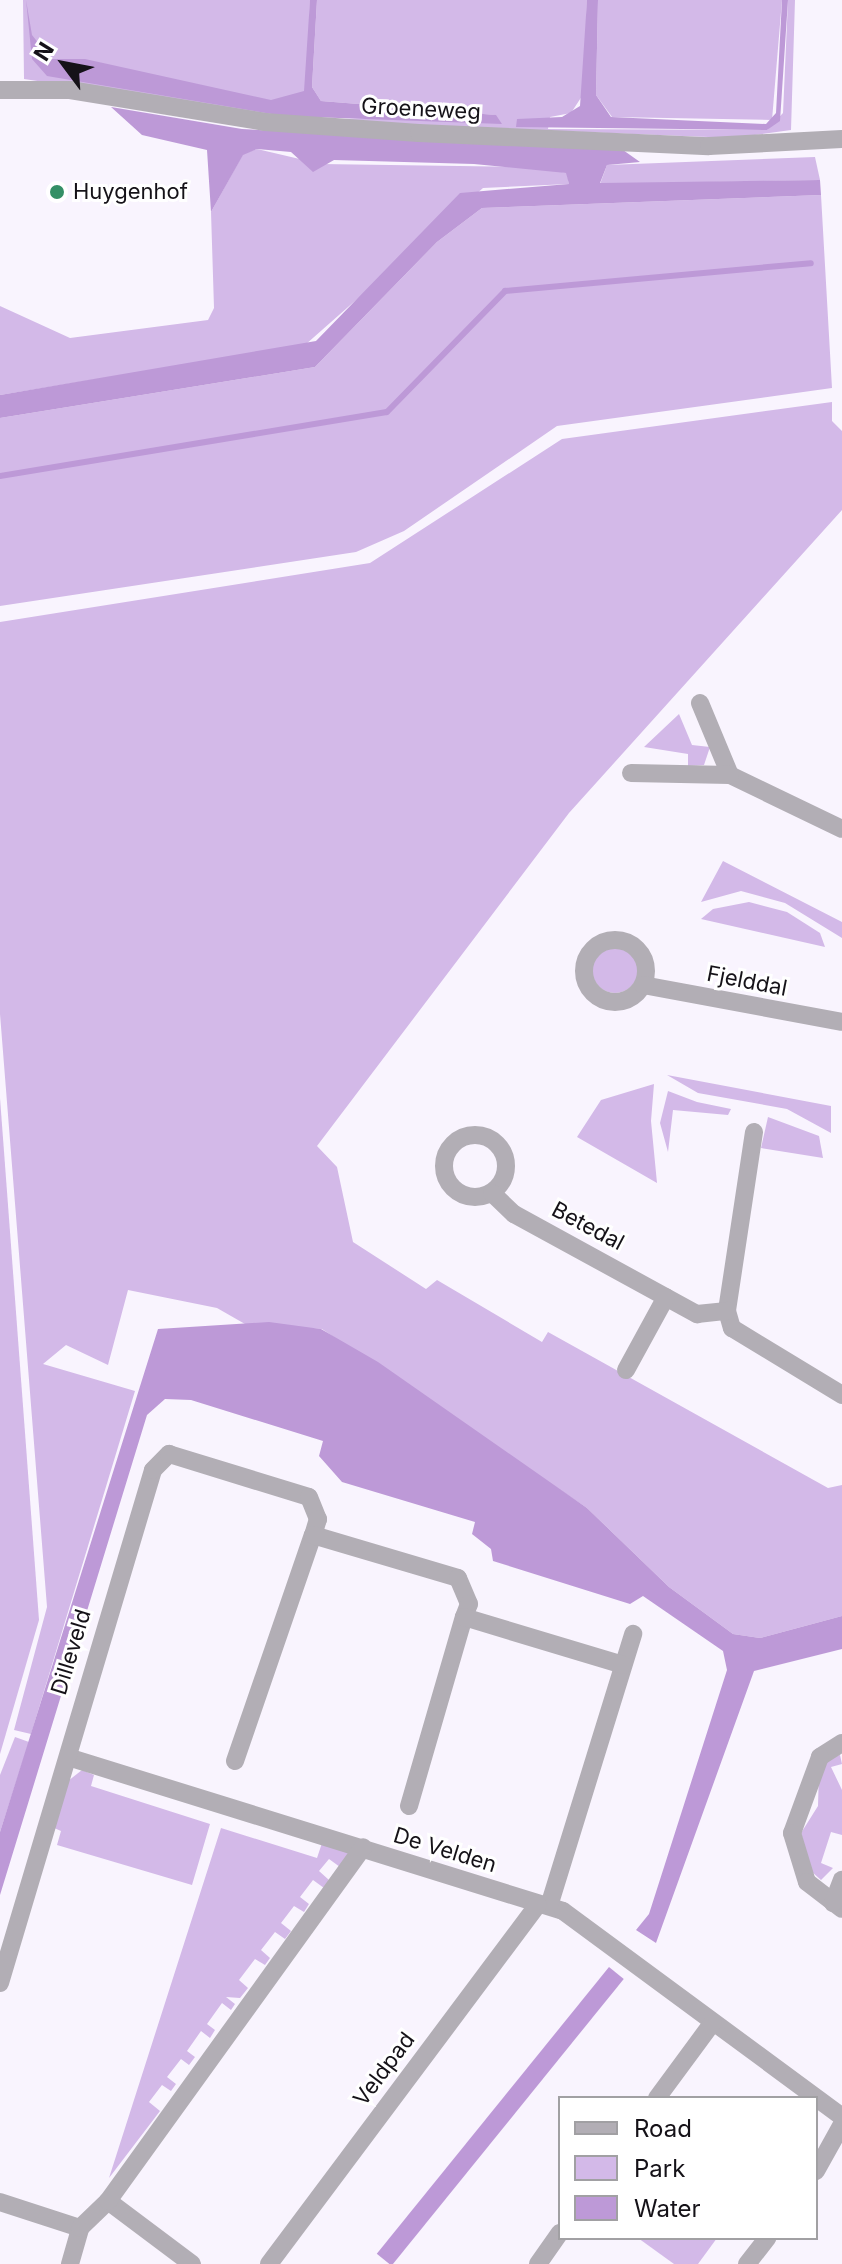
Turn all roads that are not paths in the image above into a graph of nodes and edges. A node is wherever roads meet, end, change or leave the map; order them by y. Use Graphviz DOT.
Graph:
graph roads {
  1 [pos="0,90"];
  2 [pos="842,139"];
  3 [pos="700,703"];
  4 [pos="631,773"];
  5 [pos="730,775"];
  6 [pos="842,829"];
  7 [pos="643,985"];
  8 [pos="842,1022"];
  9 [pos="754,1132"];
  10 [pos="492,1193"];
  11 [pos="666,1297"];
  12 [pos="727,1311"];
  13 [pos="626,1370"];
  14 [pos="842,1395"];
  15 [pos="313,1535"];
  16 [pos="464,1617"];
  17 [pos="633,1634"];
  18 [pos="623,1665"];
  19 [pos="842,1743"];
  20 [pos="71,1758"];
  21 [pos="235,1761"];
  22 [pos="409,1806"];
  23 [pos="363,1847"];
  24 [pos="842,1880"];
  25 [pos="543,1905"];
  26 [pos="838,1906"];
  27 [pos="0,1983"];
  28 [pos="713,2022"];
  29 [pos="658,2096"];
  30 [pos="813,2096"];
  31 [pos="818,2099"];
  32 [pos="842,2117"];
  33 [pos="842,2124"];
  34 [pos="818,2167"];
  35 [pos="108,2201"];
  36 [pos="0,2202"];
  37 [pos="80,2228"];
  38 [pos="558,2236"];
  39 [pos="765,2240"];
  40 [pos="70,2264"];
  41 [pos="192,2264"];
  42 [pos="269,2264"];
  43 [pos="538,2264"];
  44 [pos="747,2264"];
  1 -- 2 [label="street, Groeneweg"];
  3 -- 5 [label="street"];
  4 -- 5 [label="street"];
  5 -- 6 [label="street"];
  7 -- 8 [label="street, Fjelddal"];
  9 -- 12 [label="street"];
  10 -- 11 [label="street, Betedal"];
  11 -- 12 [label="street, Betedal"];
  11 -- 13 [label="street"];
  12 -- 14 [label="street"];
  15 -- 16 [label="street"];
  15 -- 20 [label="street, Dilleveld"];
  15 -- 21 [label="street, Dilleveld"];
  16 -- 18 [label="street"];
  16 -- 22 [label="street"];
  17 -- 18 [label="street, Veldpad"];
  18 -- 25 [label="street, Veldpad"];
  19 -- 26 [label="street"];
  20 -- 23 [label="street"];
  20 -- 27 [label="street"];
  23 -- 25 [label="street, De Velden"];
  23 -- 35 [label="street, De Velden"];
  24 -- 26 [label="street"];
  25 -- 28 [label="street, De Velden"];
  25 -- 42 [label="street, Veldpad"];
  28 -- 29 [label="street"];
  28 -- 30 [label="street, De Velden"];
  31 -- 32 [label="street, De Velden"];
  33 -- 34 [label="street"];
  35 -- 37 [label="street, De Velden"];
  35 -- 41 [label="street"];
  36 -- 37 [label="street"];
  37 -- 40 [label="street"];
  38 -- 43 [label="street"];
  39 -- 44 [label="street"];
}
